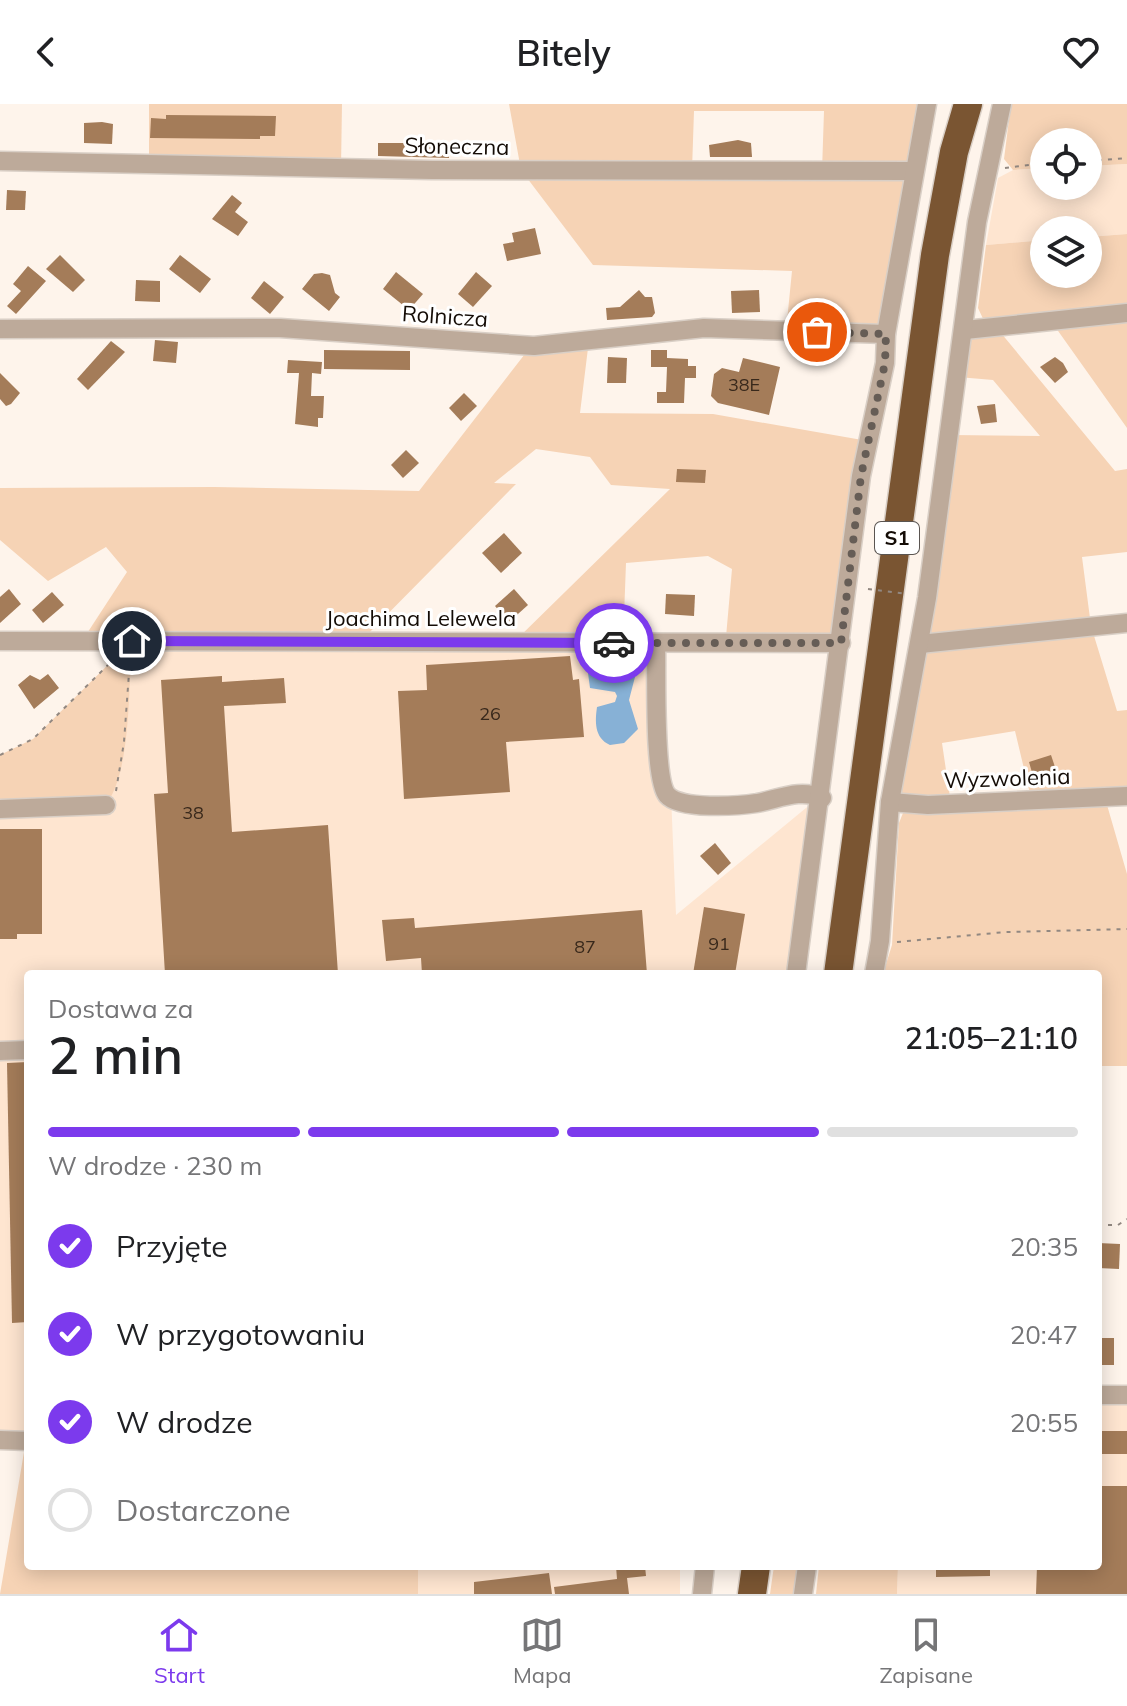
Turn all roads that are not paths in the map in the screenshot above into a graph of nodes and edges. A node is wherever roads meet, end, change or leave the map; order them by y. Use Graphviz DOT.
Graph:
graph roads {
  1 [pos="927,104"];
  2 [pos="968,104"];
  3 [pos="1002,104"];
  4 [pos="0,161"];
  5 [pos="913,171"];
  6 [pos="1127,313"];
  7 [pos="0,329"];
  8 [pos="965,330"];
  9 [pos="886,334"];
  10 [pos="1127,623"];
  11 [pos="0,641"];
  12 [pos="656,643"];
  13 [pos="841,643"];
  14 [pos="920,644"];
  15 [pos="1127,796"];
  16 [pos="822,798"];
  17 [pos="890,802"];
  18 [pos="106,805"];
  19 [pos="0,809"];
  20 [pos="797,970"];
  21 [pos="839,970"];
  22 [pos="875,970"];
  23 [pos="24,1050"];
  24 [pos="0,1051"];
  25 [pos="1102,1395"];
  26 [pos="1127,1395"];
  27 [pos="0,1440"];
  28 [pos="24,1441"];
  29 [pos="705,1570"];
  30 [pos="755,1570"];
  31 [pos="806,1570"];
  32 [pos="702,1594"];
  33 [pos="752,1594"];
  34 [pos="803,1594"];
  1 -- 5 [label="street"];
  2 -- 21 [label="highway, S1"];
  3 -- 8 [label="street"];
  4 -- 5 [label="street, Słoneczna"];
  5 -- 9 [label="street"];
  6 -- 8 [label="street"];
  7 -- 9 [label="street, Rolnicza"];
  8 -- 14 [label="street"];
  9 -- 13 [label="street"];
  10 -- 14 [label="street"];
  11 -- 12 [label="street, Joachima Lelewela"];
  12 -- 13 [label="street, Joachima Lelewela"];
  12 -- 16 [label="street"];
  13 -- 16 [label="street"];
  14 -- 17 [label="street"];
  15 -- 17 [label="street, Wyzwolenia"];
  16 -- 20 [label="street"];
  17 -- 22 [label="street"];
  18 -- 19 [label="street"];
  23 -- 24 [label="street"];
  25 -- 26 [label="street"];
  27 -- 28 [label="street"];
  29 -- 32 [label="street"];
  30 -- 33 [label="highway"];
  31 -- 34 [label="street"];
}
